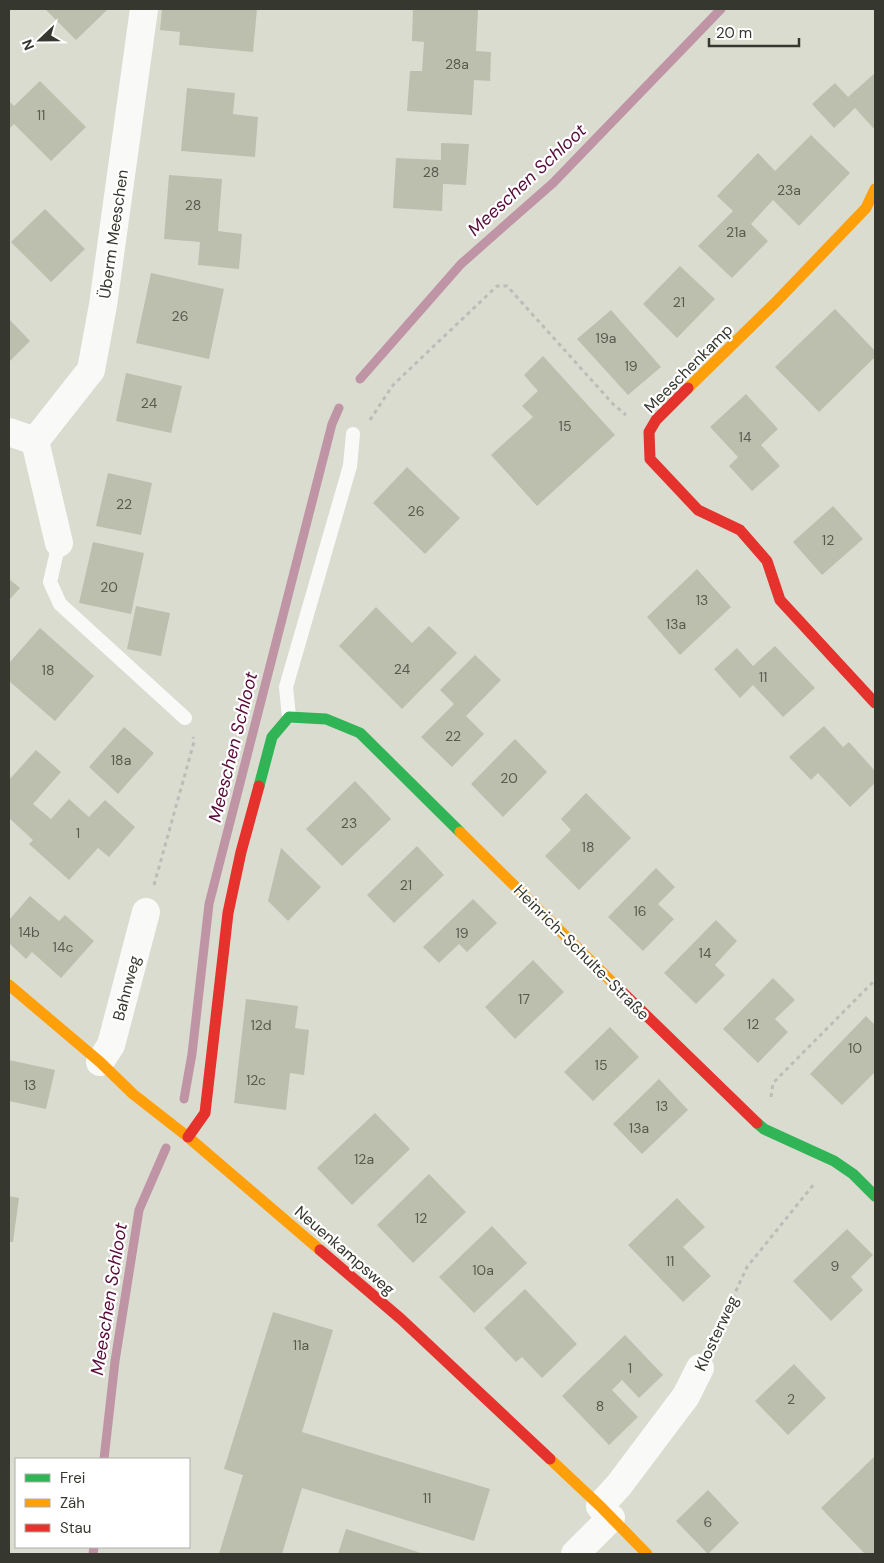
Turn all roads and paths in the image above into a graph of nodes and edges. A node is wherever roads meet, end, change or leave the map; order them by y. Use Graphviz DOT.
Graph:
graph roads {
  1 [pos="144,9"];
  2 [pos="875,189"];
  3 [pos="9,432"];
  4 [pos="649,432"];
  5 [pos="353,434"];
  6 [pos="35,441"];
  7 [pos="59,543"];
  8 [pos="875,703"];
  9 [pos="289,717"];
  10 [pos="185,718"];
  11 [pos="146,912"];
  12 [pos="875,980"];
  13 [pos="9,985"];
  14 [pos="100,1062"];
  15 [pos="764,1129"];
  16 [pos="188,1137"];
  17 [pos="834,1161"];
  18 [pos="875,1196"];
  19 [pos="700,1368"];
  20 [pos="606,1512"];
  21 [pos="575,1554"];
  22 [pos="647,1554"];
  1 -- 6 [label="street, Überm Meeschen"];
  2 -- 4 [label="street, Meeschenkamp"];
  3 -- 6 [label="street"];
  4 -- 5 [label="path"];
  4 -- 8 [label="street, Meeschenkamp"];
  5 -- 9 [label="lane"];
  6 -- 7 [label="street"];
  7 -- 10 [label="lane"];
  9 -- 15 [label="street, Heinrich-Schulte-Straße"];
  9 -- 16 [label="street"];
  10 -- 11 [label="path"];
  11 -- 14 [label="street, Bahnweg"];
  12 -- 15 [label="path"];
  13 -- 14 [label="street, Neuenkampsweg"];
  14 -- 16 [label="street, Neuenkampsweg"];
  15 -- 17 [label="street, Heinrich-Schulte-Straße"];
  16 -- 20 [label="street, Neuenkampsweg"];
  17 -- 18 [label="street, Heinrich-Schulte-Straße"];
  17 -- 19 [label="path, Klosterweg"];
  19 -- 20 [label="street, Klosterweg"];
  20 -- 21 [label="street, Klosterweg"];
  20 -- 22 [label="street, Neuenkampsweg"];
}
